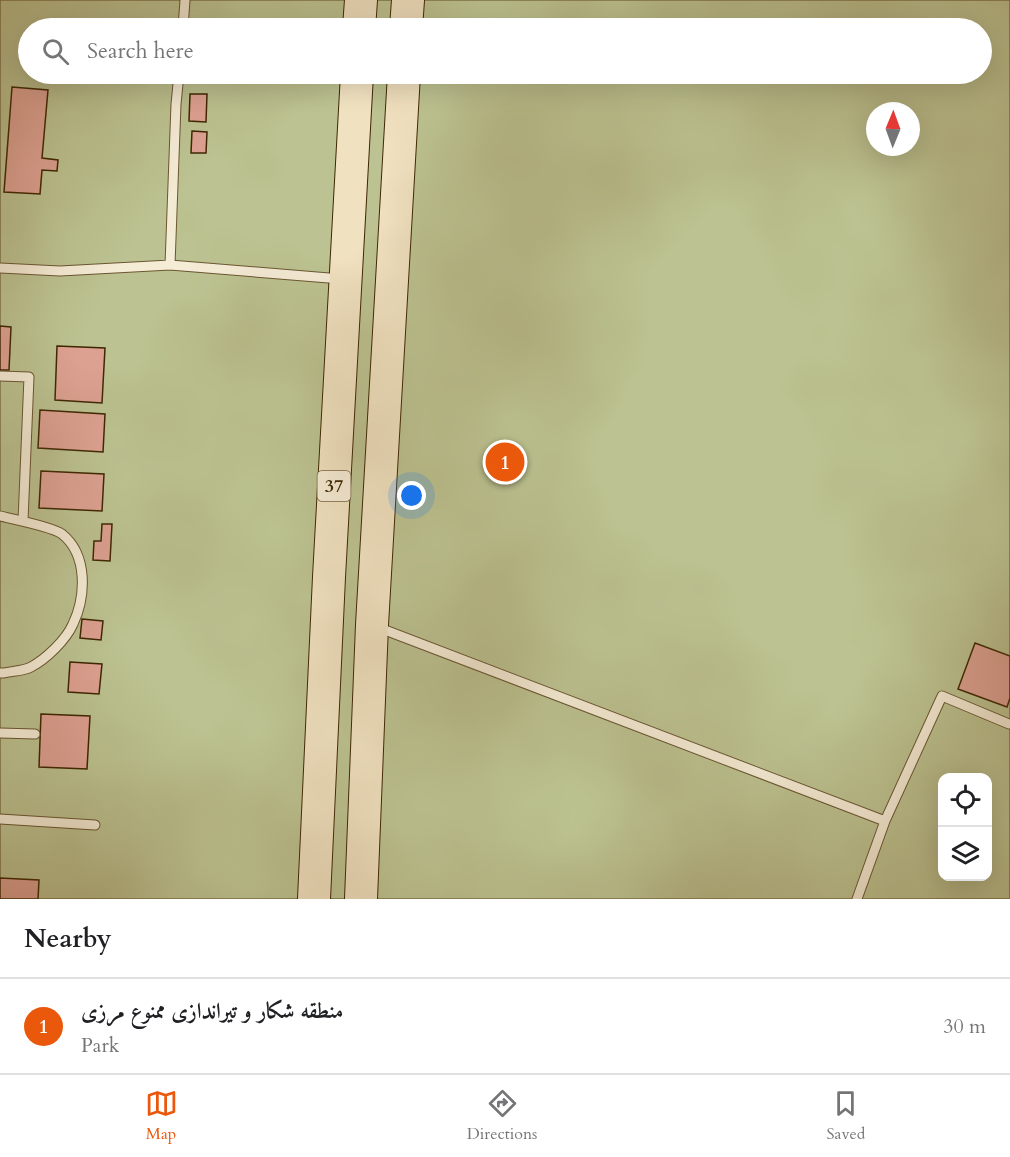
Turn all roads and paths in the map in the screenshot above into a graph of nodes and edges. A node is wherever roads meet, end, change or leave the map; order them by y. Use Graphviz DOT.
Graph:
graph roads {
  1 [pos="185,0"];
  2 [pos="361,0"];
  3 [pos="408,0"];
  4 [pos="184,18"];
  5 [pos="360,18"];
  6 [pos="407,18"];
  7 [pos="178,84"];
  8 [pos="356,84"];
  9 [pos="403,84"];
  10 [pos="170,265"];
  11 [pos="0,268"];
  12 [pos="346,279"];
  13 [pos="0,376"];
  14 [pos="0,516"];
  15 [pos="23,521"];
  16 [pos="372,625"];
  17 [pos="0,673"];
  18 [pos="1009,724"];
  19 [pos="0,733"];
  20 [pos="35,734"];
  21 [pos="0,819"];
  22 [pos="885,820"];
  23 [pos="95,825"];
  24 [pos="314,899"];
  25 [pos="361,899"];
  26 [pos="857,899"];
  1 -- 4 [label="lane"];
  2 -- 5 [label="highway"];
  3 -- 6 [label="highway"];
  7 -- 10 [label="lane"];
  8 -- 12 [label="highway, 37"];
  9 -- 16 [label="highway, 37"];
  10 -- 11 [label="lane"];
  10 -- 12 [label="lane"];
  12 -- 24 [label="highway, 37"];
  13 -- 15 [label="lane"];
  14 -- 15 [label="lane"];
  15 -- 17 [label="lane"];
  16 -- 22 [label="lane"];
  16 -- 25 [label="highway, 37"];
  18 -- 22 [label="lane"];
  19 -- 20 [label="lane"];
  21 -- 23 [label="lane"];
  22 -- 26 [label="lane"];
}
